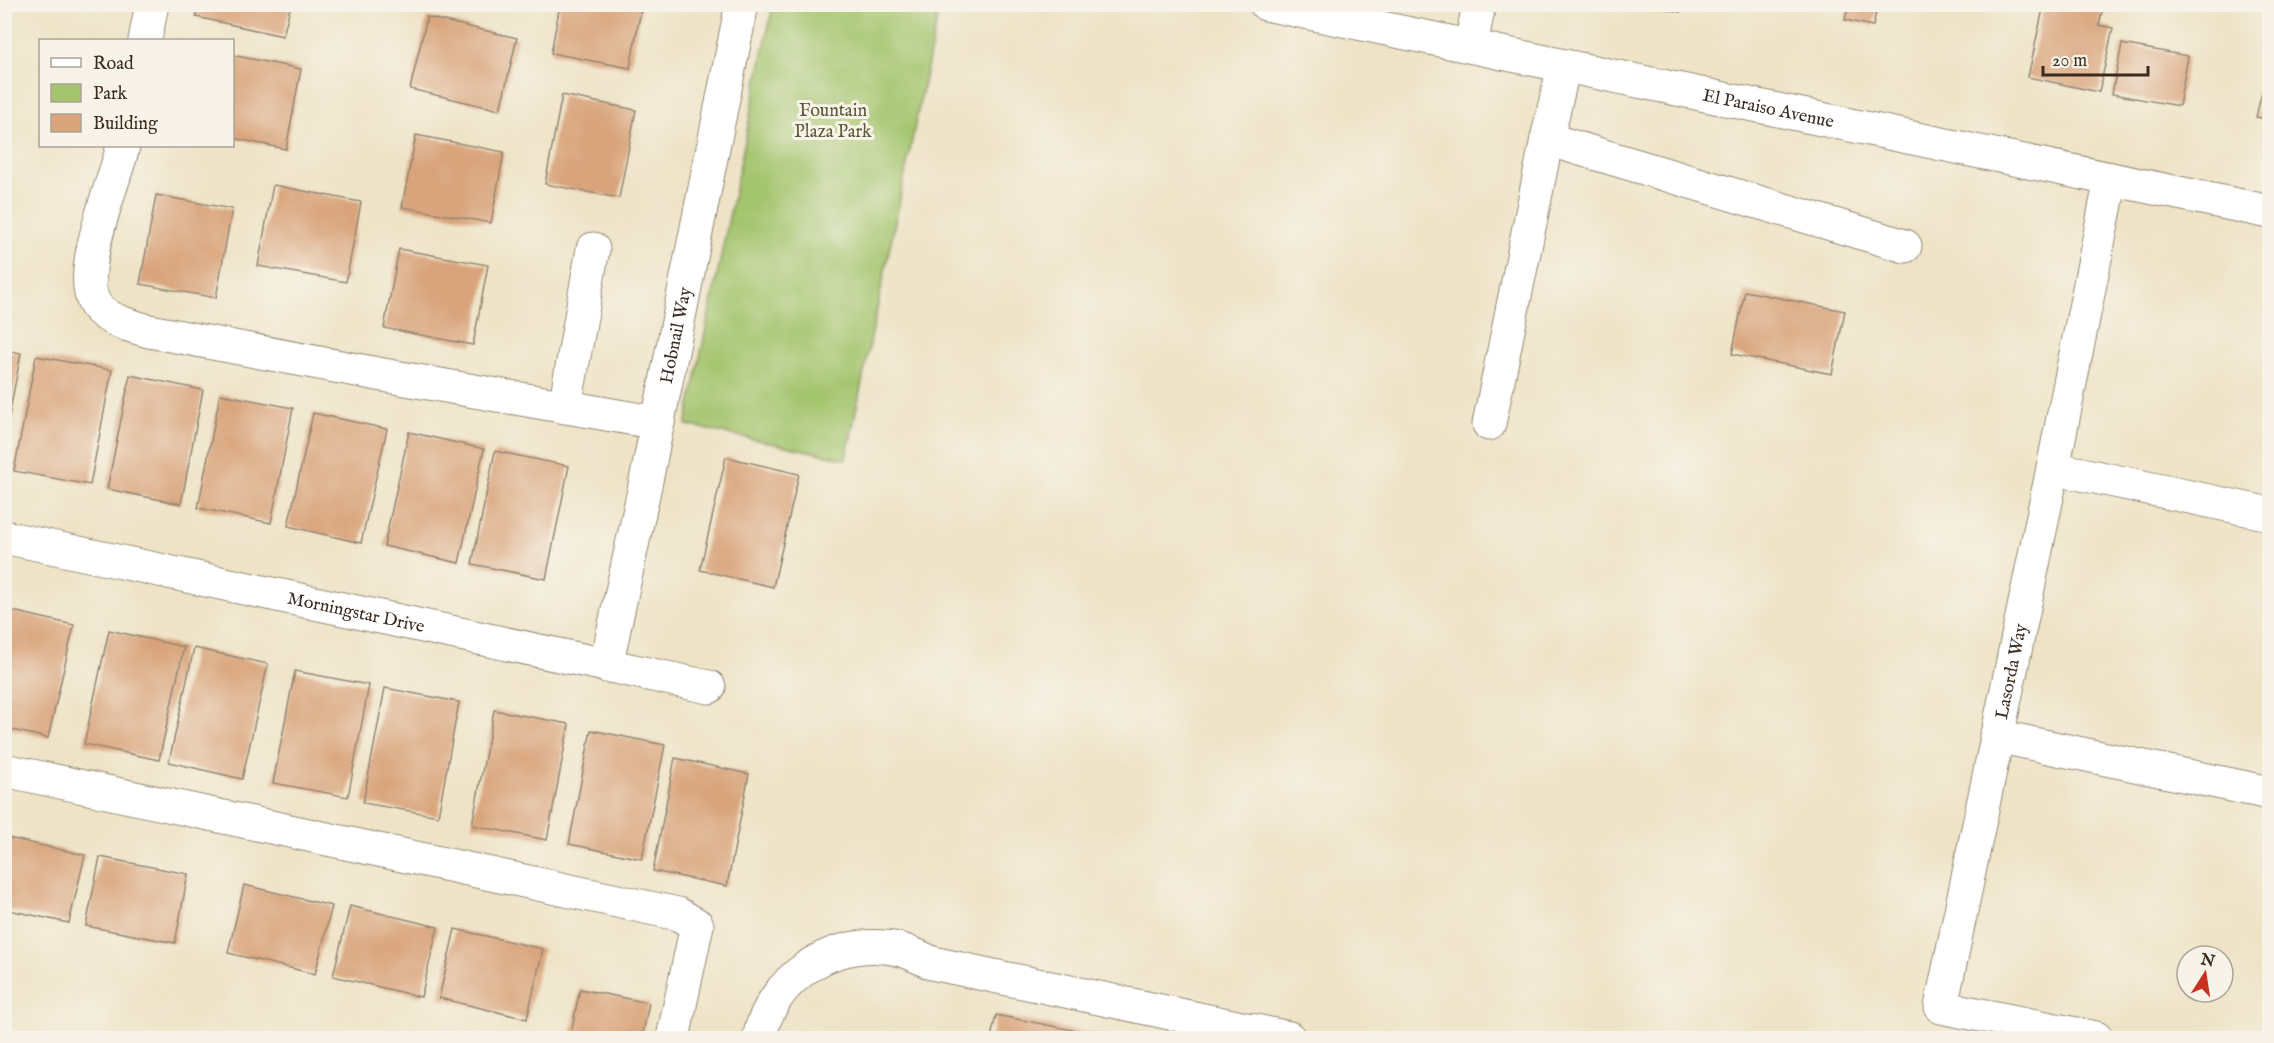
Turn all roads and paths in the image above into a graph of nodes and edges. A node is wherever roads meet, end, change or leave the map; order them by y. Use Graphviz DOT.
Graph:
graph roads {
  1 [pos="152,4"];
  2 [pos="742,4"];
  3 [pos="1266,4"];
  4 [pos="1479,4"];
  5 [pos="145,39"];
  6 [pos="1471,46"];
  7 [pos="1564,66"];
  8 [pos="1547,139"];
  9 [pos="123,147"];
  10 [pos="2111,179"];
  11 [pos="2270,212"];
  12 [pos="1905,246"];
  13 [pos="592,249"];
  14 [pos="565,407"];
  15 [pos="658,423"];
  16 [pos="1489,424"];
  17 [pos="2053,468"];
  18 [pos="2270,514"];
  19 [pos="4,537"];
  20 [pos="606,666"];
  21 [pos="709,687"];
  22 [pos="1996,736"];
  23 [pos="4,770"];
  24 [pos="2270,793"];
  25 [pos="673,1038"];
  26 [pos="759,1038"];
  27 [pos="1289,1038"];
  28 [pos="2096,1038"];
  1 -- 5 [label="street"];
  2 -- 15 [label="street, Hobnail Way"];
  3 -- 6 [label="street, El Paraiso Avenue"];
  4 -- 6 [label="street"];
  6 -- 7 [label="street, El Paraiso Avenue"];
  7 -- 8 [label="street"];
  7 -- 10 [label="street, El Paraiso Avenue"];
  8 -- 12 [label="street"];
  8 -- 16 [label="street"];
  9 -- 14 [label="street"];
  10 -- 11 [label="street, El Paraiso Avenue"];
  10 -- 17 [label="street, Lasorda Way"];
  13 -- 14 [label="street"];
  14 -- 15 [label="street"];
  15 -- 20 [label="street, Hobnail Way"];
  17 -- 18 [label="street"];
  17 -- 22 [label="street, Lasorda Way"];
  19 -- 20 [label="street, Morningstar Drive"];
  20 -- 21 [label="street, Morningstar Drive"];
  22 -- 24 [label="street"];
  22 -- 28 [label="street, Lasorda Way"];
  23 -- 25 [label="street"];
  26 -- 27 [label="street"];
}
